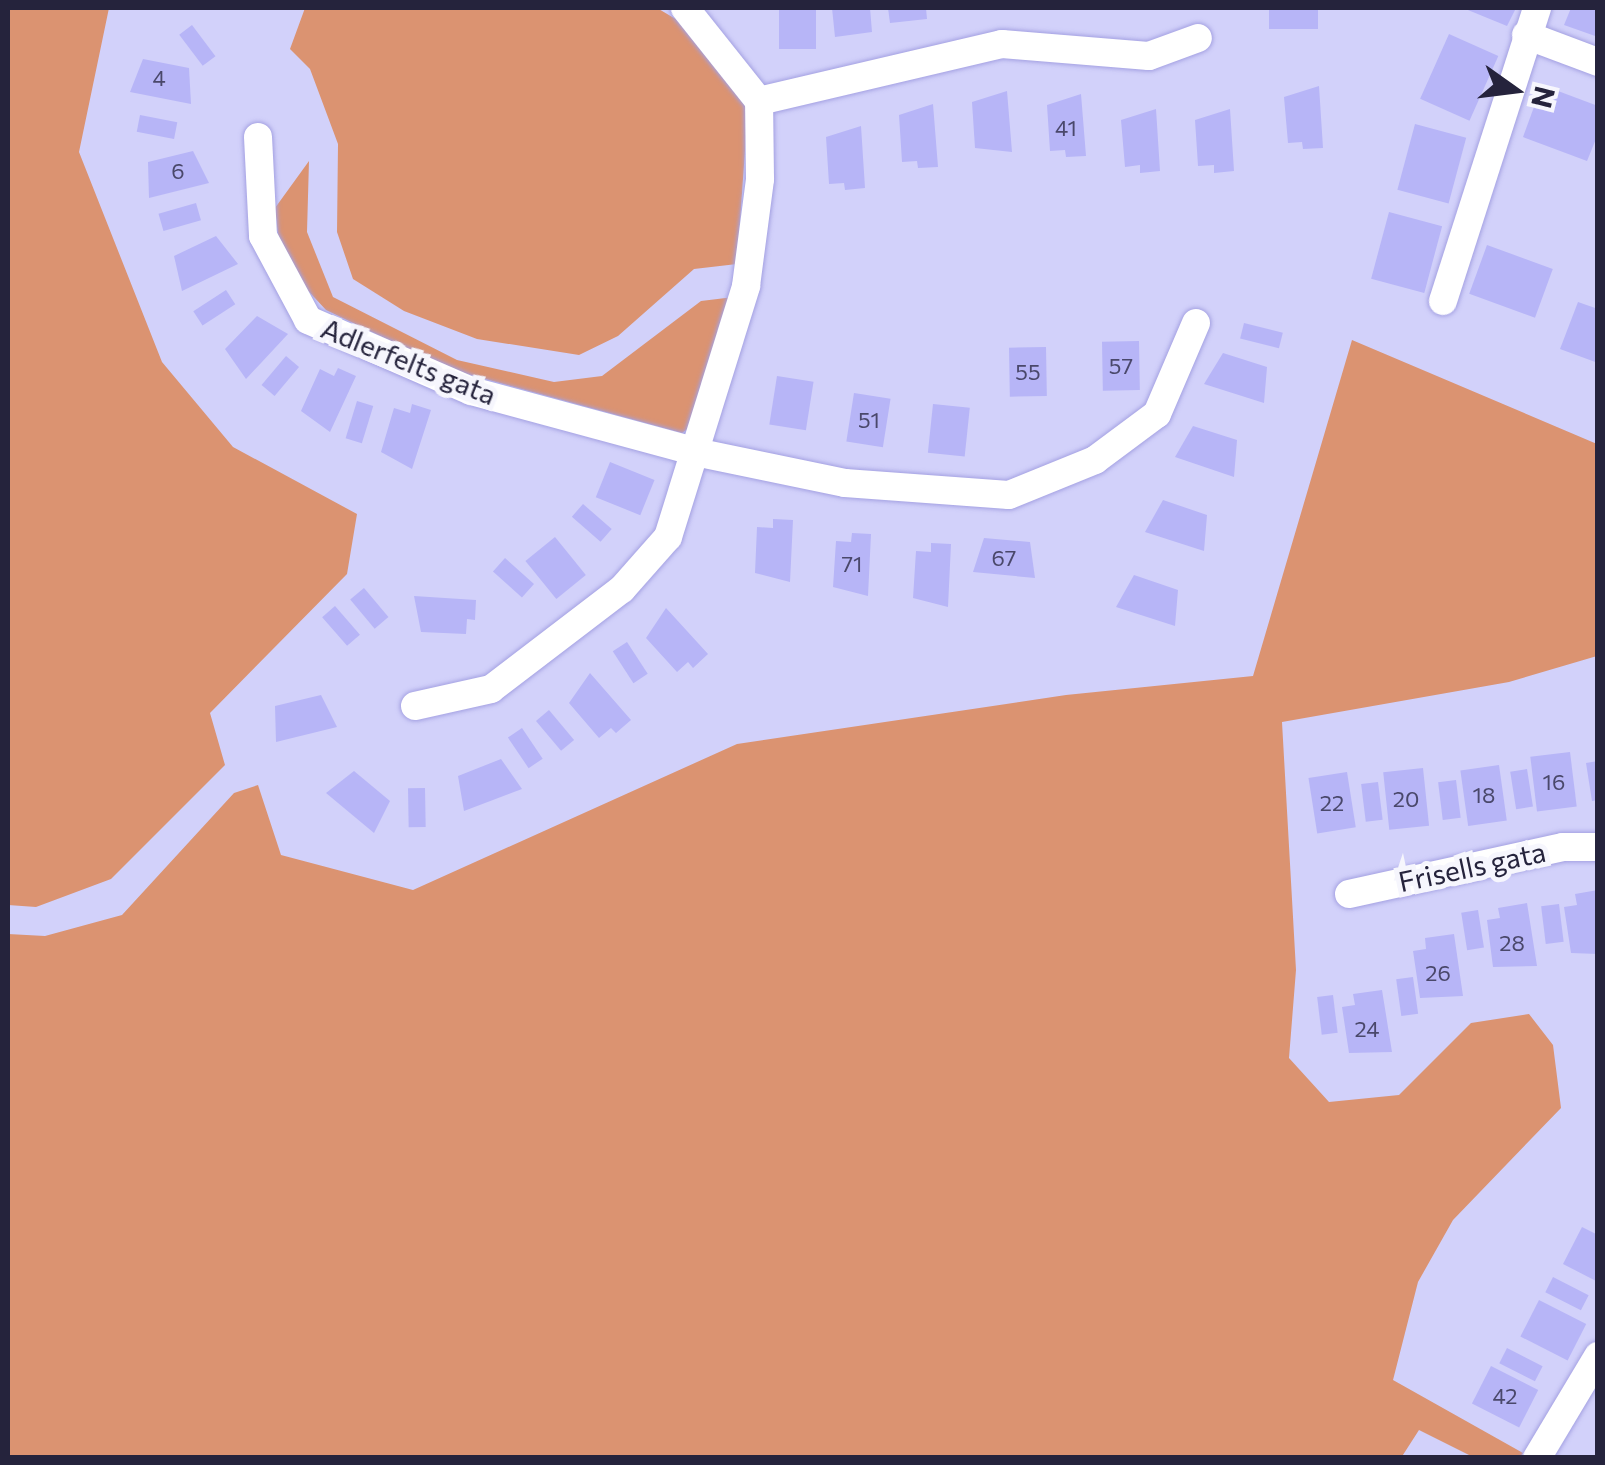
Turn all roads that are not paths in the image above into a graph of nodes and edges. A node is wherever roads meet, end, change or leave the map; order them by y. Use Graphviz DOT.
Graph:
graph roads {
  1 [pos="685,8"];
  2 [pos="1537,8"];
  3 [pos="1526,34"];
  4 [pos="1198,38"];
  5 [pos="1598,62"];
  6 [pos="759,101"];
  7 [pos="258,137"];
  8 [pos="1443,301"];
  9 [pos="1196,323"];
  10 [pos="700,453"];
  11 [pos="415,706"];
  12 [pos="1598,847"];
  13 [pos="1349,894"];
  14 [pos="1598,1356"];
  15 [pos="1537,1458"];
  1 -- 6 [label="street"];
  2 -- 3 [label="street"];
  3 -- 5 [label="street"];
  3 -- 8 [label="street"];
  4 -- 6 [label="street"];
  6 -- 10 [label="street"];
  7 -- 10 [label="street, Adlerfelts gata"];
  9 -- 10 [label="street, Adlerfelts gata"];
  10 -- 11 [label="street"];
  12 -- 13 [label="street, Frisells gata"];
  14 -- 15 [label="street"];
}
